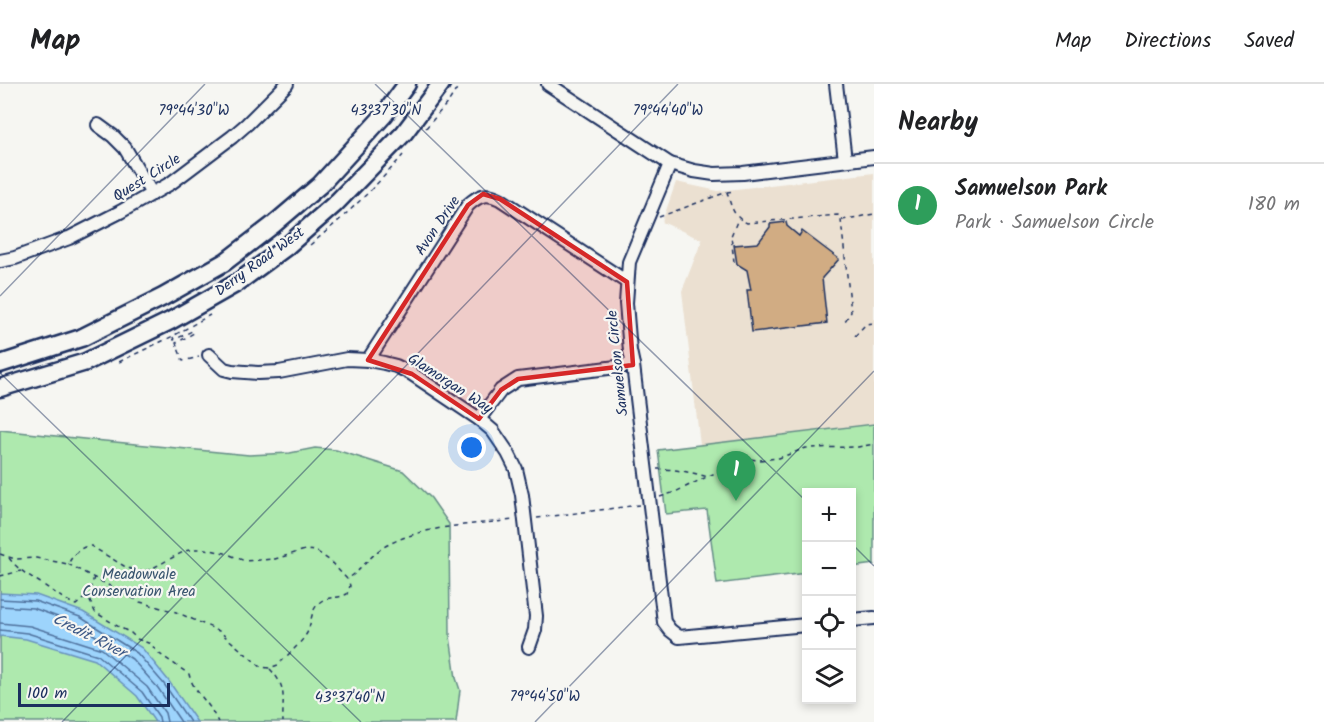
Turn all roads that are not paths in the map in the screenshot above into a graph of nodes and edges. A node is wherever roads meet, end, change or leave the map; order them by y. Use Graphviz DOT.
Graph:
graph roads {
  1 [pos="287,84"];
  2 [pos="407,84"];
  3 [pos="441,84"];
  4 [pos="548,84"];
  5 [pos="836,84"];
  6 [pos="98,125"];
  7 [pos="874,157"];
  8 [pos="845,160"];
  9 [pos="670,165"];
  10 [pos="152,194"];
  11 [pos="0,261"];
  12 [pos="627,282"];
  13 [pos="209,355"];
  14 [pos="368,360"];
  15 [pos="0,364"];
  16 [pos="633,365"];
  17 [pos="0,387"];
  18 [pos="479,419"];
  19 [pos="874,618"];
  20 [pos="856,620"];
  21 [pos="802,625"];
  22 [pos="529,647"];
  1 -- 10 [label="street, Quest Circle"];
  2 -- 15 [label="main road, Derry Road West"];
  3 -- 17 [label="main road, Derry Road West"];
  4 -- 9 [label="street"];
  5 -- 8 [label="street"];
  6 -- 10 [label="street"];
  7 -- 8 [label="street"];
  8 -- 9 [label="street"];
  9 -- 12 [label="street, Samuelson Circle"];
  10 -- 11 [label="street, Quest Circle"];
  12 -- 14 [label="street, Avon Drive"];
  12 -- 16 [label="street, Samuelson Circle"];
  13 -- 14 [label="street, Glamorgan Way"];
  14 -- 18 [label="street, Glamorgan Way"];
  16 -- 18 [label="street"];
  16 -- 21 [label="street, Samuelson Circle"];
  18 -- 22 [label="street, Glamorgan Way"];
  19 -- 20 [label="street"];
}
